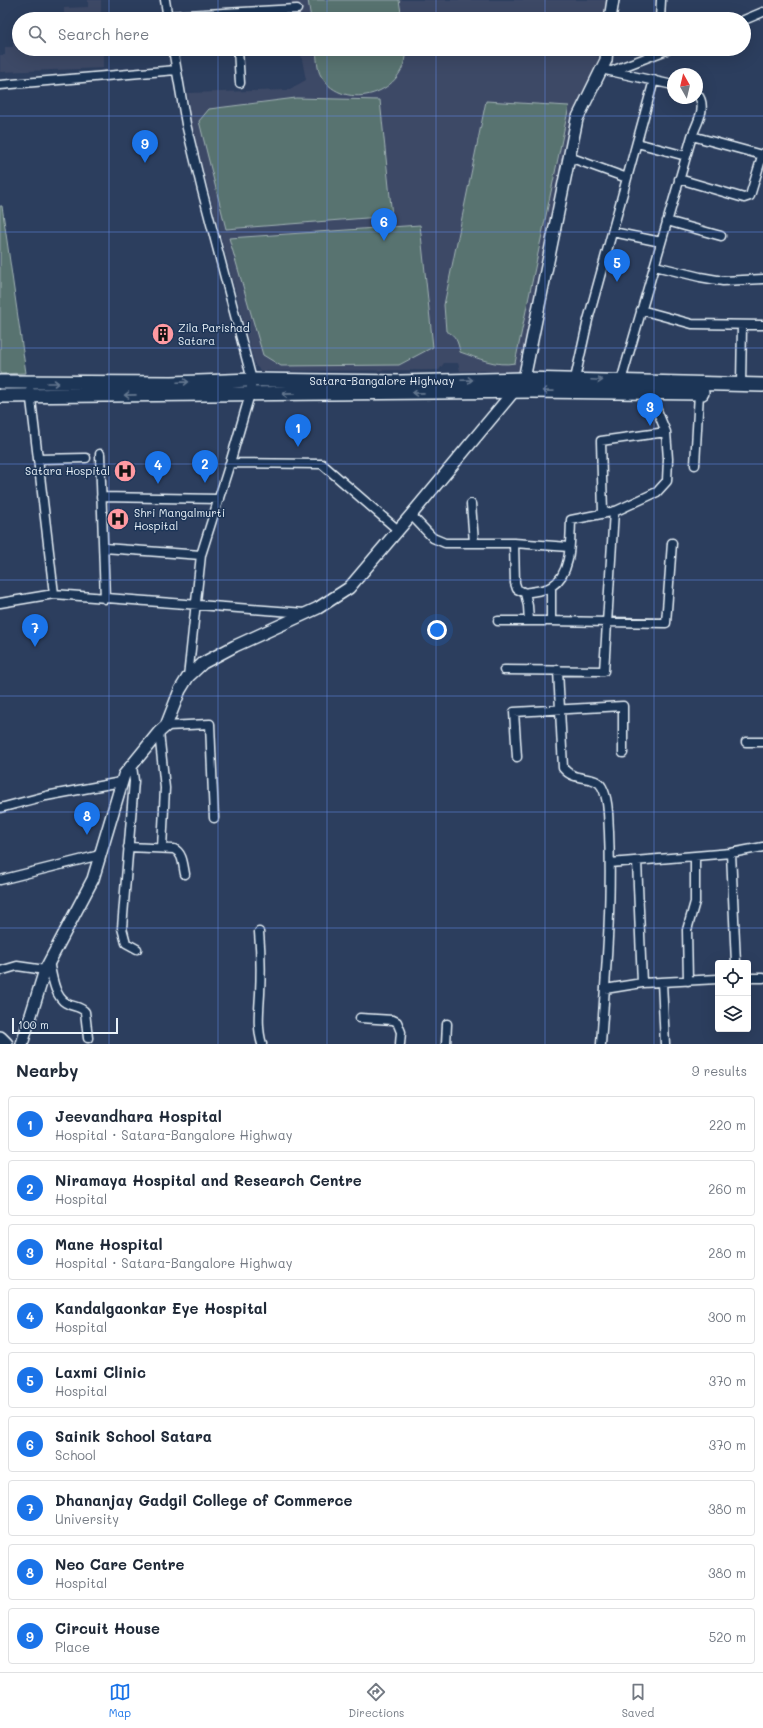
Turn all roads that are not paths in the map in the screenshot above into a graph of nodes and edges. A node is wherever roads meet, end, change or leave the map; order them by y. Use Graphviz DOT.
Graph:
graph roads {
  1 [pos="165,0"];
  2 [pos="613,0"];
  3 [pos="661,0"];
  4 [pos="297,9"];
  5 [pos="167,12"];
  6 [pos="271,12"];
  7 [pos="611,12"];
  8 [pos="660,12"];
  9 [pos="763,12"];
  10 [pos="751,17"];
  11 [pos="174,56"];
  12 [pos="238,56"];
  13 [pos="606,56"];
  14 [pos="648,56"];
  15 [pos="176,70"];
  16 [pos="606,70"];
  17 [pos="654,80"];
  18 [pos="240,83"];
  19 [pos="667,83"];
  20 [pos="0,85"];
  21 [pos="702,104"];
  22 [pos="692,136"];
  23 [pos="637,143"];
  24 [pos="763,154"];
  25 [pos="686,156"];
  26 [pos="569,157"];
  27 [pos="627,178"];
  28 [pos="679,179"];
  29 [pos="667,221"];
  30 [pos="613,232"];
  31 [pos="721,236"];
  32 [pos="661,242"];
  33 [pos="655,266"];
  34 [pos="763,279"];
  35 [pos="641,310"];
  36 [pos="742,325"];
  37 [pos="763,325"];
  38 [pos="524,379"];
  39 [pos="575,379"];
  40 [pos="252,380"];
  41 [pos="621,381"];
  42 [pos="0,382"];
  43 [pos="741,385"];
  44 [pos="763,385"];
  45 [pos="29,389"];
  46 [pos="513,392"];
  47 [pos="650,392"];
  48 [pos="699,393"];
  49 [pos="763,393"];
  50 [pos="250,394"];
  51 [pos="0,396"];
  52 [pos="666,432"];
  53 [pos="100,454"];
  54 [pos="86,458"];
  55 [pos="38,459"];
  56 [pos="230,462"];
  57 [pos="695,465"];
  58 [pos="101,497"];
  59 [pos="219,499"];
  60 [pos="471,504"];
  61 [pos="614,511"];
  62 [pos="603,513"];
  63 [pos="411,515"];
  64 [pos="398,530"];
  65 [pos="474,542"];
  66 [pos="514,543"];
  67 [pos="672,543"];
  68 [pos="569,547"];
  69 [pos="104,548"];
  70 [pos="201,555"];
  71 [pos="552,587"];
  72 [pos="525,593"];
  73 [pos="54,594"];
  74 [pos="105,599"];
  75 [pos="0,603"];
  76 [pos="196,605"];
  77 [pos="306,614"];
  78 [pos="498,621"];
  79 [pos="529,621"];
  80 [pos="551,621"];
  81 [pos="607,622"];
  82 [pos="504,670"];
  83 [pos="558,670"];
  84 [pos="188,676"];
  85 [pos="559,709"];
  86 [pos="162,729"];
  87 [pos="746,742"];
  88 [pos="763,742"];
  89 [pos="623,753"];
  90 [pos="517,757"];
  91 [pos="132,766"];
  92 [pos="121,782"];
  93 [pos="0,808"];
  94 [pos="214,818"];
  95 [pos="128,847"];
  96 [pos="763,847"];
  97 [pos="162,848"];
  98 [pos="731,853"];
  99 [pos="100,855"];
  100 [pos="695,856"];
  101 [pos="637,860"];
  102 [pos="610,863"];
  103 [pos="185,874"];
  104 [pos="0,880"];
  105 [pos="260,932"];
  106 [pos="137,949"];
  107 [pos="736,960"];
  108 [pos="47,966"];
  109 [pos="0,971"];
  110 [pos="751,978"];
  111 [pos="763,978"];
  112 [pos="715,980"];
  113 [pos="688,981"];
  114 [pos="662,982"];
  115 [pos="642,984"];
  116 [pos="605,989"];
  117 [pos="360,1018"];
  118 [pos="447,1024"];
  119 [pos="0,1038"];
  120 [pos="88,1038"];
  121 [pos="6,1044"];
  122 [pos="22,1044"];
  123 [pos="262,1044"];
  124 [pos="400,1044"];
  125 [pos="446,1044"];
  126 [pos="601,1044"];
  127 [pos="665,1044"];
  1 -- 5 [label="street"];
  2 -- 7 [label="street"];
  3 -- 8 [label="street"];
  4 -- 6 [label="street"];
  9 -- 10 [label="street"];
  11 -- 15 [label="street"];
  12 -- 18 [label="street"];
  13 -- 16 [label="street"];
  14 -- 16 [label="street"];
  15 -- 20 [label="street"];
  15 -- 40 [label="street"];
  16 -- 17 [label="street"];
  16 -- 26 [label="street"];
  17 -- 19 [label="street"];
  17 -- 23 [label="street"];
  21 -- 22 [label="street"];
  22 -- 24 [label="street"];
  22 -- 25 [label="street"];
  23 -- 25 [label="street"];
  23 -- 27 [label="street"];
  24 -- 28 [label="street"];
  25 -- 28 [label="street"];
  26 -- 27 [label="street"];
  26 -- 38 [label="street"];
  27 -- 30 [label="street"];
  28 -- 29 [label="street"];
  29 -- 31 [label="street"];
  29 -- 32 [label="street"];
  30 -- 32 [label="street"];
  30 -- 39 [label="street"];
  32 -- 33 [label="street"];
  33 -- 34 [label="street"];
  33 -- 35 [label="street"];
  35 -- 36 [label="street"];
  35 -- 41 [label="street"];
  36 -- 37 [label="street"];
  36 -- 43 [label="street"];
  38 -- 39 [label="main road, Satara-Bangalore Highway"];
  40 -- 38 [label="main road, Satara-Bangalore Highway, one-way"];
  38 -- 46 [label="street"];
  39 -- 41 [label="main road, Satara-Bangalore Highway, one-way"];
  45 -- 40 [label="main road, Satara-Bangalore Highway, one-way"];
  40 -- 50 [label="street"];
  41 -- 43 [label="main road, Satara-Bangalore Highway"];
  42 -- 45 [label="main road, Satara-Bangalore Highway"];
  43 -- 44 [label="main road, Satara-Bangalore Highway"];
  50 -- 45 [label="main road, Satara-Bangalore Highway, one-way"];
  45 -- 51 [label="main road, Satara-Bangalore Highway"];
  45 -- 55 [label="street"];
  47 -- 46 [label="main road, Satara-Bangalore Highway, one-way"];
  46 -- 50 [label="main road, Satara-Bangalore Highway, one-way"];
  46 -- 63 [label="street"];
  47 -- 48 [label="main road, Satara-Bangalore Highway"];
  47 -- 52 [label="street"];
  48 -- 49 [label="main road, Satara-Bangalore Highway"];
  48 -- 57 [label="street"];
  50 -- 56 [label="street"];
  52 -- 61 [label="street"];
  52 -- 62 [label="street"];
  53 -- 58 [label="street"];
  54 -- 55 [label="street"];
  55 -- 73 [label="street"];
  56 -- 59 [label="street"];
  56 -- 64 [label="street"];
  58 -- 59 [label="street"];
  58 -- 69 [label="street"];
  59 -- 70 [label="street"];
  60 -- 65 [label="street"];
  61 -- 62 [label="street"];
  61 -- 81 [label="street"];
  62 -- 68 [label="street"];
  63 -- 64 [label="street"];
  63 -- 65 [label="street"];
  64 -- 77 [label="street"];
  65 -- 66 [label="street"];
  66 -- 68 [label="street"];
  66 -- 72 [label="street"];
  67 -- 81 [label="street"];
  68 -- 71 [label="street"];
  69 -- 70 [label="street"];
  69 -- 74 [label="street"];
  70 -- 76 [label="street"];
  71 -- 72 [label="street"];
  71 -- 80 [label="street"];
  72 -- 79 [label="street"];
  73 -- 74 [label="street"];
  73 -- 75 [label="street"];
  74 -- 76 [label="street"];
  76 -- 77 [label="street"];
  76 -- 84 [label="street"];
  77 -- 84 [label="street"];
  78 -- 79 [label="street"];
  79 -- 80 [label="street"];
  80 -- 81 [label="street"];
  81 -- 83 [label="street"];
  82 -- 83 [label="street"];
  83 -- 85 [label="street"];
  84 -- 86 [label="street"];
  85 -- 89 [label="street"];
  85 -- 90 [label="street"];
  85 -- 102 [label="street"];
  86 -- 91 [label="street"];
  86 -- 94 [label="street"];
  86 -- 97 [label="street"];
  87 -- 88 [label="street"];
  91 -- 92 [label="street"];
  91 -- 95 [label="street"];
  92 -- 93 [label="street"];
  92 -- 99 [label="street"];
  95 -- 97 [label="street"];
  95 -- 106 [label="street"];
  96 -- 98 [label="street"];
  97 -- 103 [label="street"];
  98 -- 100 [label="street"];
  98 -- 107 [label="street"];
  99 -- 104 [label="street"];
  99 -- 108 [label="street"];
  100 -- 101 [label="street"];
  100 -- 113 [label="street"];
  101 -- 102 [label="street"];
  101 -- 115 [label="street"];
  102 -- 116 [label="street"];
  105 -- 123 [label="street"];
  108 -- 109 [label="street"];
  108 -- 120 [label="street"];
  108 -- 122 [label="street"];
  110 -- 111 [label="street"];
  112 -- 113 [label="street"];
  113 -- 114 [label="street"];
  114 -- 115 [label="street"];
  114 -- 127 [label="street"];
  115 -- 116 [label="street"];
  116 -- 126 [label="street"];
  117 -- 124 [label="street"];
  118 -- 125 [label="street"];
  119 -- 121 [label="main road"];
}
